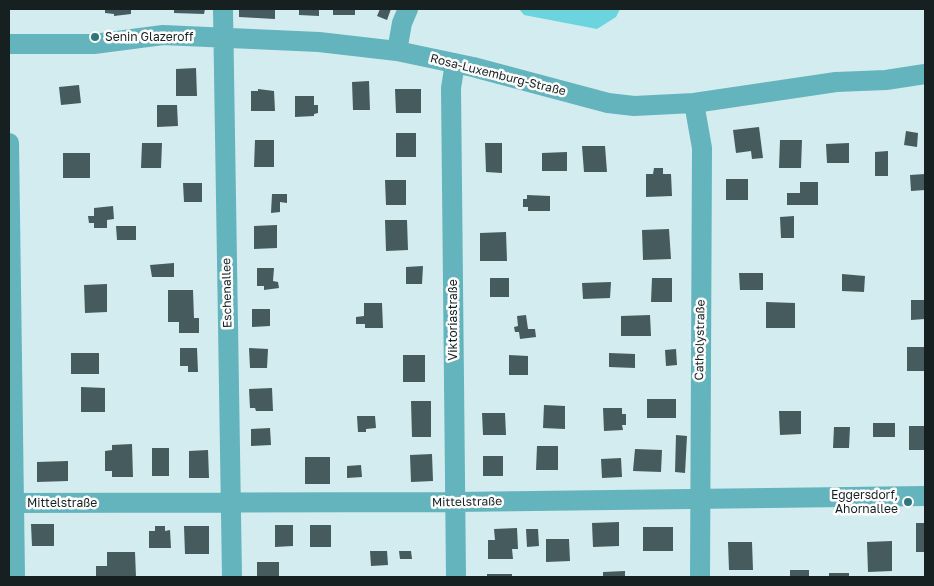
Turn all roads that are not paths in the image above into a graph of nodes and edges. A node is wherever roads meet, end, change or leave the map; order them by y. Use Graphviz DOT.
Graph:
graph roads {
  1 [pos="223,9"];
  2 [pos="408,9"];
  3 [pos="222,39"];
  4 [pos="9,44"];
  5 [pos="398,51"];
  6 [pos="455,63"];
  7 [pos="925,74"];
  8 [pos="694,103"];
  9 [pos="9,143"];
  10 [pos="925,496"];
  11 [pos="699,499"];
  12 [pos="455,502"];
  13 [pos="11,503"];
  14 [pos="230,504"];
  15 [pos="15,577"];
  16 [pos="232,577"];
  17 [pos="456,577"];
  18 [pos="700,577"];
  1 -- 3 [label="street, Eschenallee"];
  2 -- 5 [label="street"];
  3 -- 4 [label="street, Rosa-Luxemburg-Straße"];
  3 -- 5 [label="street, Rosa-Luxemburg-Straße"];
  3 -- 14 [label="street, Eschenallee"];
  5 -- 6 [label="street, Rosa-Luxemburg-Straße"];
  6 -- 8 [label="street, Rosa-Luxemburg-Straße"];
  6 -- 12 [label="street, Viktoriastraße"];
  7 -- 8 [label="street, Rosa-Luxemburg-Straße"];
  8 -- 11 [label="street, Catholystraße"];
  9 -- 13 [label="street"];
  10 -- 11 [label="street, Mittelstraße"];
  11 -- 12 [label="street, Mittelstraße"];
  11 -- 18 [label="street, Catholystraße"];
  12 -- 14 [label="street, Mittelstraße"];
  12 -- 17 [label="street, Viktoriastraße"];
  13 -- 14 [label="street, Mittelstraße"];
  13 -- 15 [label="street"];
  14 -- 16 [label="street, Eschenallee"];
}
